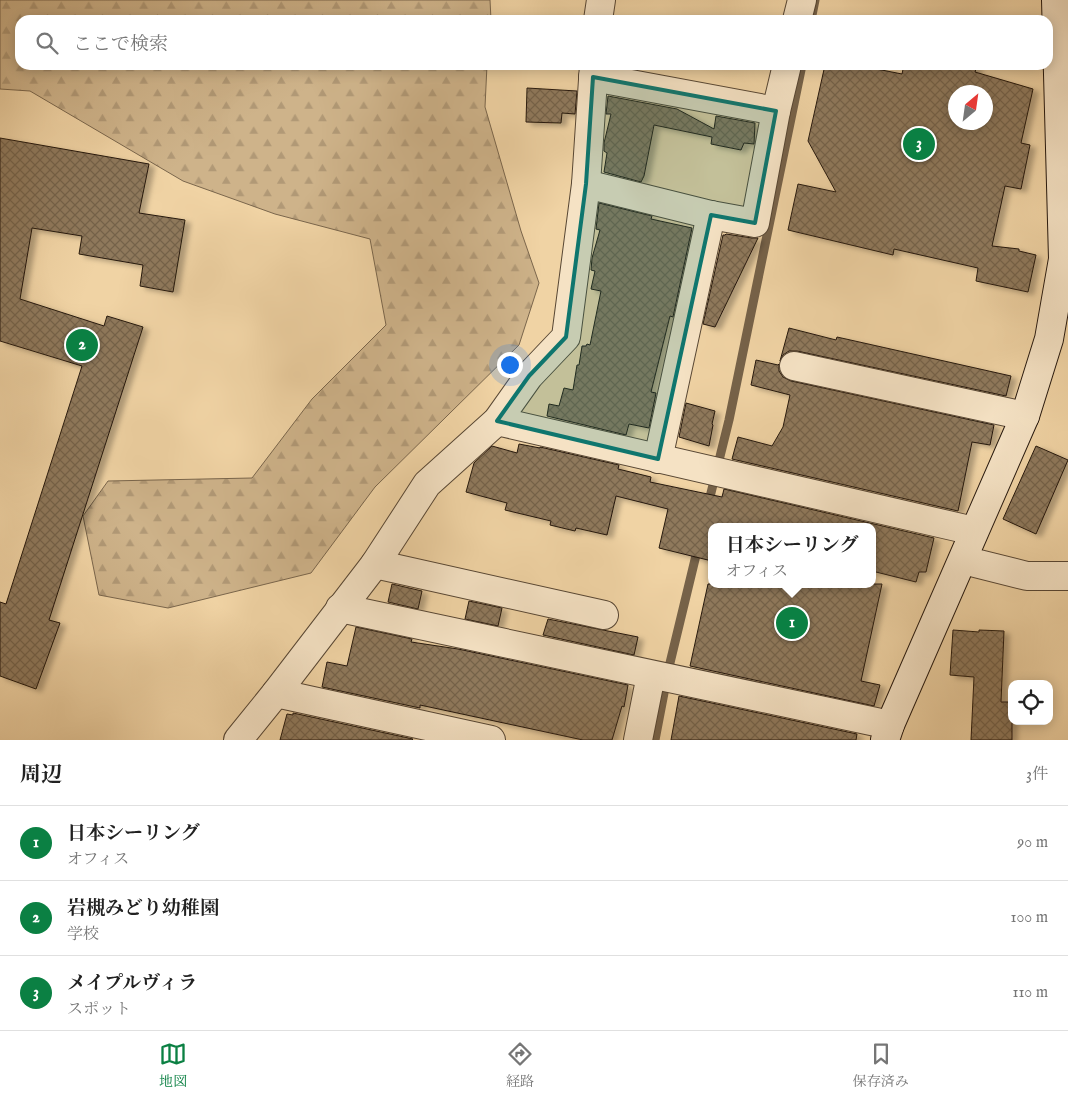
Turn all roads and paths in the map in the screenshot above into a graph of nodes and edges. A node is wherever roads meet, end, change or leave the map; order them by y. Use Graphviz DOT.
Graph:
graph roads {
  1 [pos="600,0"];
  2 [pos="802,0"];
  3 [pos="1060,7"];
  4 [pos="598,15"];
  5 [pos="798,15"];
  6 [pos="1053,56"];
  7 [pos="786,70"];
  8 [pos="593,71"];
  9 [pos="776,111"];
  10 [pos="586,184"];
  11 [pos="711,215"];
  12 [pos="1065,260"];
  13 [pos="794,366"];
  14 [pos="1025,416"];
  15 [pos="496,421"];
  16 [pos="658,459"];
  17 [pos="974,532"];
  18 [pos="963,560"];
  19 [pos="375,564"];
  20 [pos="1068,576"];
  21 [pos="340,608"];
  22 [pos="604,616"];
  23 [pos="651,675"];
  24 [pos="276,693"];
  25 [pos="887,733"];
  26 [pos="238,740"];
  27 [pos="491,740"];
  28 [pos="638,740"];
  1 -- 4 [label="street"];
  2 -- 5 [label="street"];
  3 -- 6 [label="street"];
  6 -- 12 [label="street"];
  7 -- 9 [label="street"];
  8 -- 9 [label="street"];
  8 -- 10 [label="street"];
  9 -- 11 [label="street"];
  10 -- 11 [label="street"];
  10 -- 15 [label="street"];
  11 -- 16 [label="street"];
  12 -- 14 [label="street"];
  13 -- 14 [label="street"];
  14 -- 17 [label="street"];
  15 -- 16 [label="street"];
  15 -- 19 [label="street"];
  16 -- 17 [label="street"];
  17 -- 18 [label="street"];
  18 -- 20 [label="street"];
  18 -- 25 [label="street"];
  19 -- 21 [label="street"];
  19 -- 22 [label="street"];
  21 -- 23 [label="street"];
  21 -- 24 [label="street"];
  23 -- 25 [label="street"];
  23 -- 28 [label="street"];
  24 -- 26 [label="street"];
  24 -- 27 [label="street"];
}
